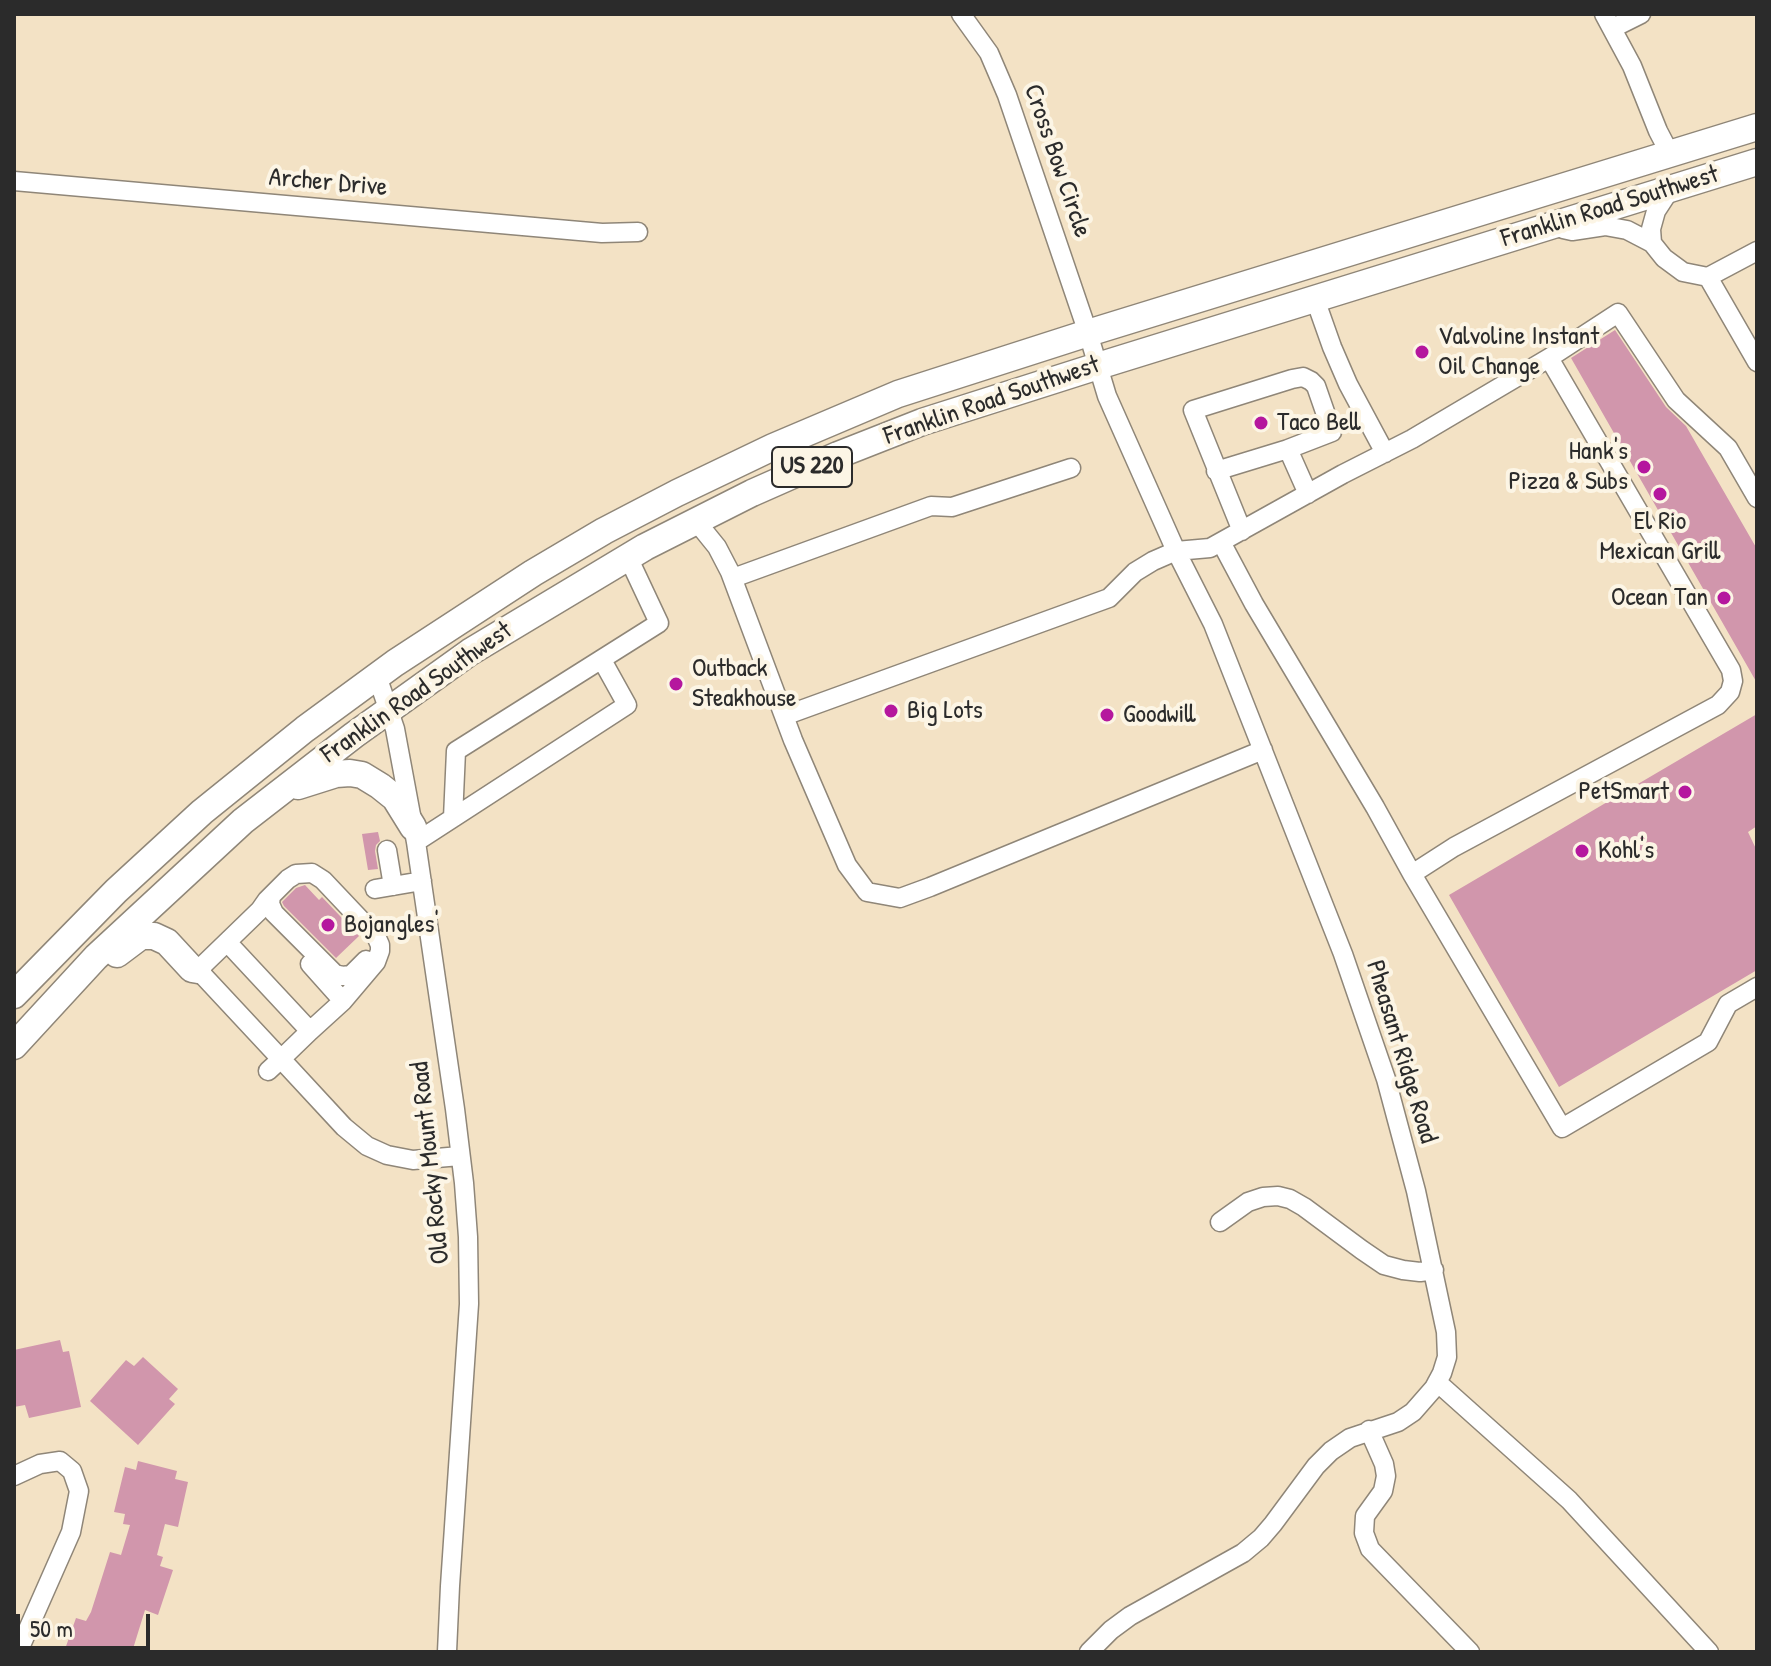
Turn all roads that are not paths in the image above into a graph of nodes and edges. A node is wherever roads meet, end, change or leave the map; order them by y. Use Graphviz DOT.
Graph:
graph roads {
  1 [pos="961,14"];
  2 [pos="1641,14"];
  3 [pos="1608,21"];
  4 [pos="1757,127"];
  5 [pos="1670,154"];
  6 [pos="1757,162"];
  7 [pos="14,181"];
  8 [pos="1671,188"];
  9 [pos="1548,227"];
  10 [pos="638,232"];
  11 [pos="1652,243"];
  12 [pos="1757,251"];
  13 [pos="1708,277"];
  14 [pos="1315,299"];
  15 [pos="1088,333"];
  16 [pos="1549,358"];
  17 [pos="1757,362"];
  18 [pos="1098,366"];
  19 [pos="1288,449"];
  20 [pos="1385,453"];
  21 [pos="1071,468"];
  22 [pos="1216,471"];
  23 [pos="1308,494"];
  24 [pos="1757,498"];
  25 [pos="696,521"];
  26 [pos="1242,531"];
  27 [pos="1221,542"];
  28 [pos="1176,551"];
  29 [pos="628,557"];
  30 [pos="733,578"];
  31 [pos="602,660"];
  32 [pos="377,676"];
  33 [pos="389,709"];
  34 [pos="784,716"];
  35 [pos="1263,750"];
  36 [pos="280,793"];
  37 [pos="453,818"];
  38 [pos="415,834"];
  39 [pos="387,850"];
  40 [pos="1412,874"];
  41 [pos="292,876"];
  42 [pos="422,881"];
  43 [pos="265,903"];
  44 [pos="227,942"];
  45 [pos="197,976"];
  46 [pos="1757,987"];
  47 [pos="14,995"];
  48 [pos="343,1001"];
  49 [pos="55,1002"];
  50 [pos="310,1031"];
  51 [pos="14,1046"];
  52 [pos="274,1065"];
  53 [pos="460,1156"];
  54 [pos="1220,1222"];
  55 [pos="1434,1270"];
  56 [pos="1437,1382"];
  57 [pos="1369,1430"];
  58 [pos="14,1476"];
  59 [pos="19,1638"];
  60 [pos="447,1652"];
  61 [pos="1089,1652"];
  62 [pos="1470,1652"];
  63 [pos="1709,1652"];
  1 -- 15 [label="street, Cross Bow Circle"];
  2 -- 3 [label="street"];
  3 -- 5 [label="street"];
  4 -- 5 [label="highway, Franklin Road Southwest / US 220"];
  5 -- 15 [label="highway, Franklin Road Southwest / US 220"];
  6 -- 8 [label="highway, Franklin Road Southwest / US 220"];
  7 -- 10 [label="street, Archer Drive"];
  8 -- 9 [label="highway, Franklin Road Southwest / US 220"];
  8 -- 11 [label="street"];
  9 -- 11 [label="street"];
  9 -- 14 [label="highway, Franklin Road Southwest / US 220"];
  11 -- 13 [label="street"];
  12 -- 13 [label="street"];
  13 -- 17 [label="street"];
  14 -- 18 [label="highway, Franklin Road Southwest / US 220"];
  14 -- 20 [label="street"];
  15 -- 18 [label="street, Pheasant Ridge Road"];
  15 -- 32 [label="highway, Franklin Road Southwest / US 220"];
  16 -- 20 [label="street"];
  16 -- 24 [label="street"];
  16 -- 40 [label="street"];
  18 -- 25 [label="highway, Franklin Road Southwest / US 220"];
  18 -- 28 [label="street, Pheasant Ridge Road"];
  19 -- 22 [label="street"];
  19 -- 22 [label="street"];
  19 -- 23 [label="street"];
  20 -- 23 [label="street"];
  21 -- 30 [label="street"];
  22 -- 26 [label="street"];
  23 -- 26 [label="street"];
  25 -- 29 [label="highway, Franklin Road Southwest / US 220"];
  25 -- 30 [label="street"];
  26 -- 27 [label="street"];
  27 -- 28 [label="street"];
  27 -- 40 [label="street"];
  28 -- 34 [label="street"];
  28 -- 35 [label="street, Pheasant Ridge Road"];
  29 -- 31 [label="street"];
  29 -- 33 [label="highway, Franklin Road Southwest / US 220"];
  30 -- 34 [label="street"];
  31 -- 37 [label="street"];
  31 -- 37 [label="street"];
  32 -- 33 [label="street, Old Rocky Mount Road"];
  32 -- 47 [label="highway, Franklin Road Southwest / US 220"];
  33 -- 36 [label="highway, Franklin Road Southwest / US 220"];
  33 -- 38 [label="street, Old Rocky Mount Road"];
  34 -- 35 [label="street"];
  35 -- 55 [label="street, Pheasant Ridge Road"];
  36 -- 38 [label="highway"];
  36 -- 49 [label="highway, Franklin Road Southwest / US 220"];
  37 -- 38 [label="street"];
  38 -- 42 [label="street, Old Rocky Mount Road"];
  39 -- 42 [label="street"];
  40 -- 46 [label="street"];
  41 -- 43 [label="street"];
  41 -- 43 [label="street"];
  41 -- 48 [label="street"];
  42 -- 53 [label="street, Old Rocky Mount Road"];
  43 -- 44 [label="street"];
  43 -- 48 [label="street"];
  44 -- 45 [label="street"];
  44 -- 50 [label="street"];
  45 -- 49 [label="highway"];
  45 -- 52 [label="street"];
  48 -- 50 [label="street"];
  49 -- 51 [label="highway, Franklin Road Southwest / US 220"];
  50 -- 52 [label="street"];
  52 -- 53 [label="street"];
  53 -- 60 [label="street, Old Rocky Mount Road"];
  54 -- 55 [label="street"];
  55 -- 56 [label="street, Pheasant Ridge Road"];
  56 -- 57 [label="street, Pheasant Ridge Road"];
  56 -- 63 [label="street"];
  57 -- 61 [label="street, Pheasant Ridge Road"];
  57 -- 62 [label="street"];
  58 -- 59 [label="street"];
}
